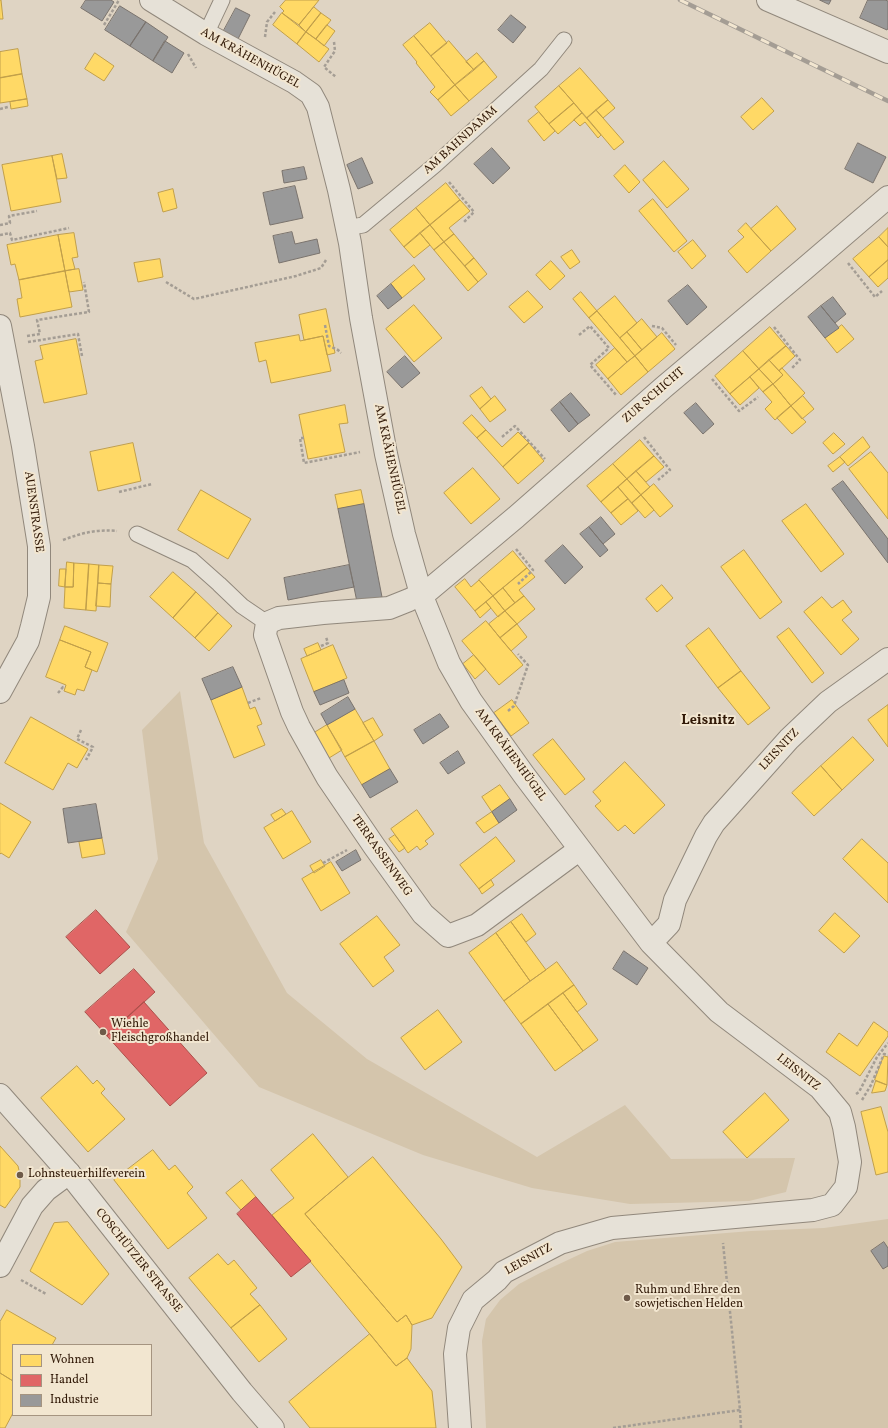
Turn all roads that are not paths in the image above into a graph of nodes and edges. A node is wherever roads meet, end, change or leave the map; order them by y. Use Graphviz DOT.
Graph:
graph roads {
  1 [pos="151,0"];
  2 [pos="222,0"];
  3 [pos="768,0"];
  4 [pos="206,34"];
  5 [pos="564,40"];
  6 [pos="888,52"];
  7 [pos="888,197"];
  8 [pos="346,228"];
  9 [pos="0,326"];
  10 [pos="137,534"];
  11 [pos="421,594"];
  12 [pos="267,623"];
  13 [pos="888,659"];
  14 [pos="0,692"];
  15 [pos="580,849"];
  16 [pos="651,943"];
  17 [pos="0,1095"];
  18 [pos="69,1173"];
  19 [pos="0,1266"];
  20 [pos="264,1424"];
  21 [pos="460,1428"];
  1 -- 4 [label="street, AM KRÄHENHÜGEL"];
  2 -- 4 [label="lane"];
  3 -- 6 [label="street"];
  4 -- 8 [label="street, AM KRÄHENHÜGEL"];
  5 -- 8 [label="lane, AM BAHNDAMM"];
  7 -- 11 [label="street, ZUR SCHICHT"];
  8 -- 11 [label="street, AM KRÄHENHÜGEL"];
  9 -- 14 [label="street, AUENSTRASSE"];
  10 -- 12 [label="lane"];
  11 -- 12 [label="street"];
  11 -- 15 [label="street, AM KRÄHENHÜGEL"];
  12 -- 15 [label="street, TERRASSENWEG"];
  13 -- 16 [label="street, LEISNITZ"];
  15 -- 16 [label="street, AM KRÄHENHÜGEL"];
  16 -- 21 [label="street, LEISNITZ"];
  17 -- 18 [label="street, COSCHÜTZER STRASSE"];
  18 -- 19 [label="street"];
  18 -- 20 [label="street, COSCHÜTZER STRASSE"];
}
